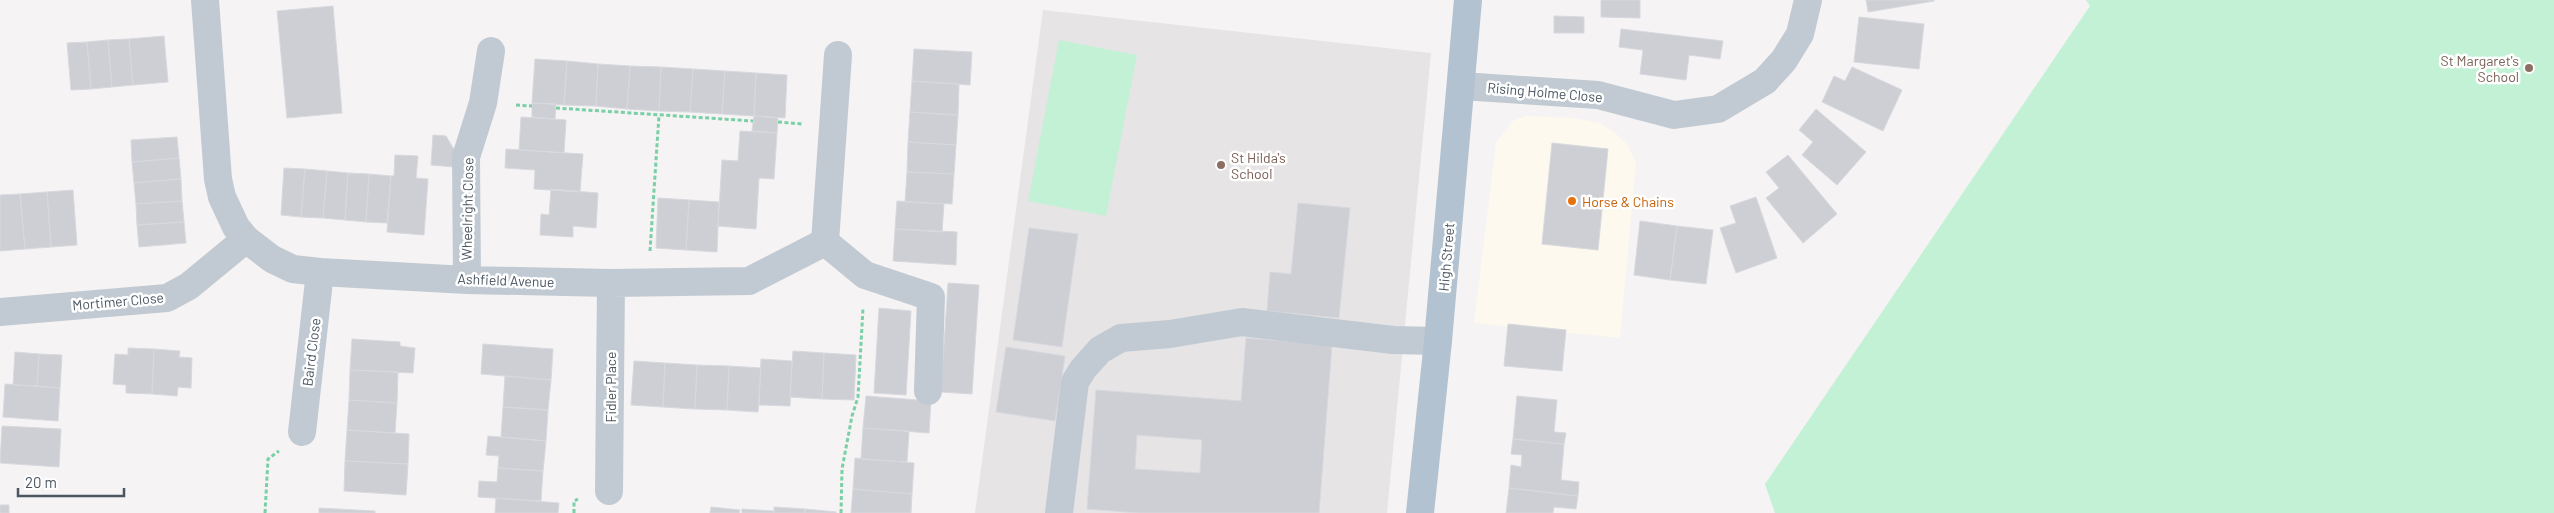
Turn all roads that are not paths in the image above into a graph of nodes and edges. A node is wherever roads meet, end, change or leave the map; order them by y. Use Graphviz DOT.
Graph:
graph roads {
  1 [pos="205,0"];
  2 [pos="1468,0"];
  3 [pos="1808,0"];
  4 [pos="491,51"];
  5 [pos="838,55"];
  6 [pos="1462,86"];
  7 [pos="246,239"];
  8 [pos="825,242"];
  9 [pos="320,272"];
  10 [pos="467,280"];
  11 [pos="611,283"];
  12 [pos="0,312"];
  13 [pos="1438,341"];
  14 [pos="928,391"];
  15 [pos="302,432"];
  16 [pos="609,491"];
  17 [pos="1059,513"];
  18 [pos="1420,513"];
  1 -- 7 [label="street, Ashfield Avenue"];
  2 -- 6 [label="main road, High Street"];
  3 -- 6 [label="street, Rising Holme Close"];
  4 -- 10 [label="street, Wheelright Close"];
  5 -- 8 [label="street"];
  6 -- 13 [label="main road, High Street"];
  7 -- 9 [label="street, Ashfield Avenue"];
  7 -- 12 [label="street, Mortimer Close"];
  8 -- 11 [label="street, Ashfield Avenue"];
  8 -- 14 [label="street"];
  9 -- 10 [label="street, Ashfield Avenue"];
  9 -- 15 [label="street, Baird Close"];
  10 -- 11 [label="street, Ashfield Avenue"];
  11 -- 16 [label="street, Fidler Place"];
  13 -- 17 [label="street"];
  13 -- 18 [label="main road, High Street"];
}
